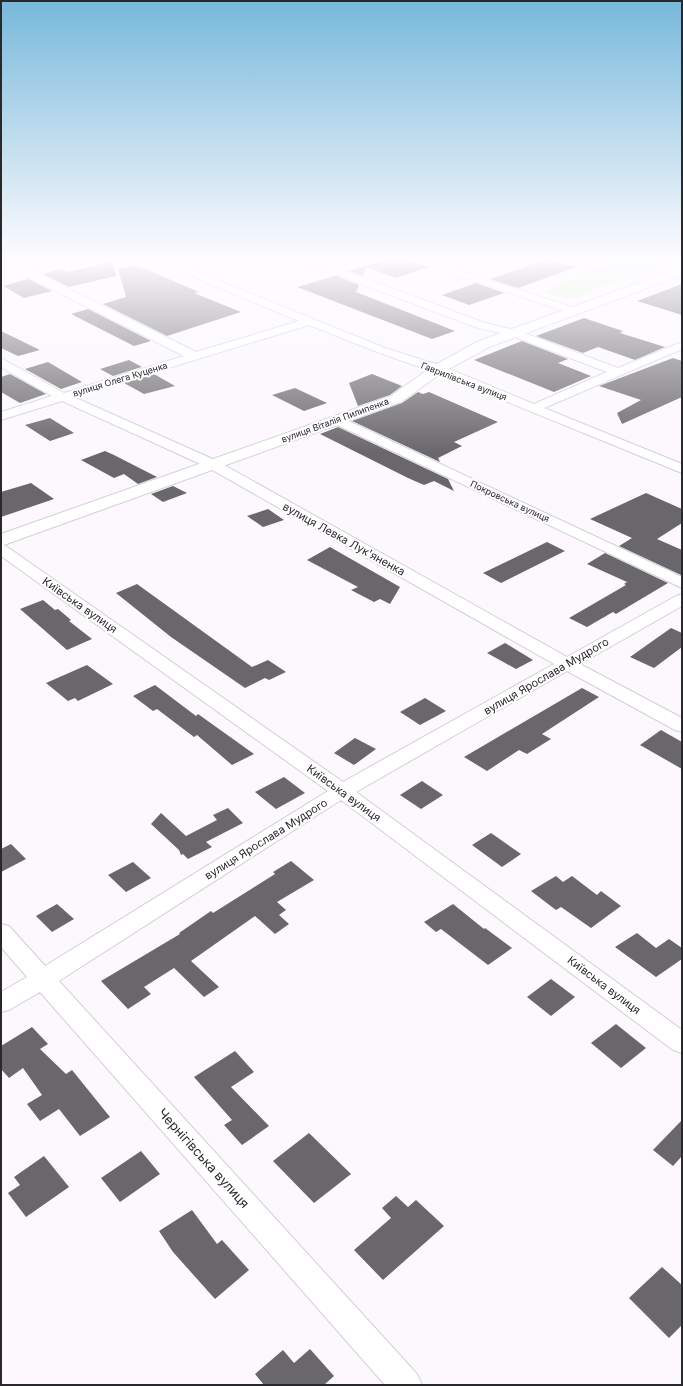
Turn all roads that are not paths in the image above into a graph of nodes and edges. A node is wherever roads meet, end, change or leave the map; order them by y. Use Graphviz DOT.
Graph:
graph roads {
  1 [pos="130,324"];
  2 [pos="299,324"];
  3 [pos="315,324"];
  4 [pos="476,324"];
  5 [pos="539,324"];
  6 [pos="515,333"];
  7 [pos="682,345"];
  8 [pos="194,356"];
  9 [pos="1,362"];
  10 [pos="438,369"];
  11 [pos="617,372"];
  12 [pos="63,397"];
  13 [pos="534,408"];
  14 [pos="1,416"];
  15 [pos="338,420"];
  16 [pos="212,464"];
  17 [pos="682,468"];
  18 [pos="1,540"];
  19 [pos="1,549"];
  20 [pos="682,583"];
  21 [pos="682,599"];
  22 [pos="567,664"];
  23 [pos="682,726"];
  24 [pos="342,791"];
  25 [pos="1,932"];
  26 [pos="43,979"];
  27 [pos="1,1003"];
  28 [pos="682,1043"];
  29 [pos="406,1385"];
  1 -- 8 [label="street"];
  2 -- 8 [label="street, вулиця Олега Куценка"];
  3 -- 10 [label="street, Гаврилівська вулиця"];
  4 -- 6 [label="street"];
  5 -- 6 [label="street, вулиця Віталія Пилипенка"];
  6 -- 10 [label="street, вулиця Віталія Пилипенка"];
  6 -- 11 [label="street"];
  7 -- 11 [label="street"];
  8 -- 12 [label="street, вулиця Олега Куценка"];
  9 -- 12 [label="street, вулиця Левка Лук'яненка"];
  10 -- 13 [label="street, Гаврилівська вулиця"];
  10 -- 15 [label="street, вулиця Віталія Пилипенка"];
  11 -- 13 [label="street"];
  12 -- 14 [label="street, вулиця Олега Куценка"];
  12 -- 16 [label="street, вулиця Левка Лук'яненка"];
  13 -- 17 [label="street, Гаврилівська вулиця"];
  15 -- 16 [label="street, вулиця Віталія Пилипенка"];
  15 -- 20 [label="street, Покровська вулиця"];
  16 -- 18 [label="street, вулиця Віталія Пилипенка"];
  16 -- 22 [label="street, вулиця Левка Лук'яненка"];
  19 -- 24 [label="street, Київська вулиця"];
  21 -- 22 [label="street, вулиця Ярослава Мудрого"];
  22 -- 23 [label="street, вулиця Левка Лук'яненка"];
  22 -- 24 [label="street, вулиця Ярослава Мудрого"];
  24 -- 26 [label="street, вулиця Ярослава Мудрого"];
  24 -- 28 [label="street, Київська вулиця"];
  25 -- 26 [label="street, Чернігівська вулиця"];
  26 -- 27 [label="street, вулиця Ярослава Мудрого"];
  26 -- 29 [label="street, Чернігівська вулиця"];
}
